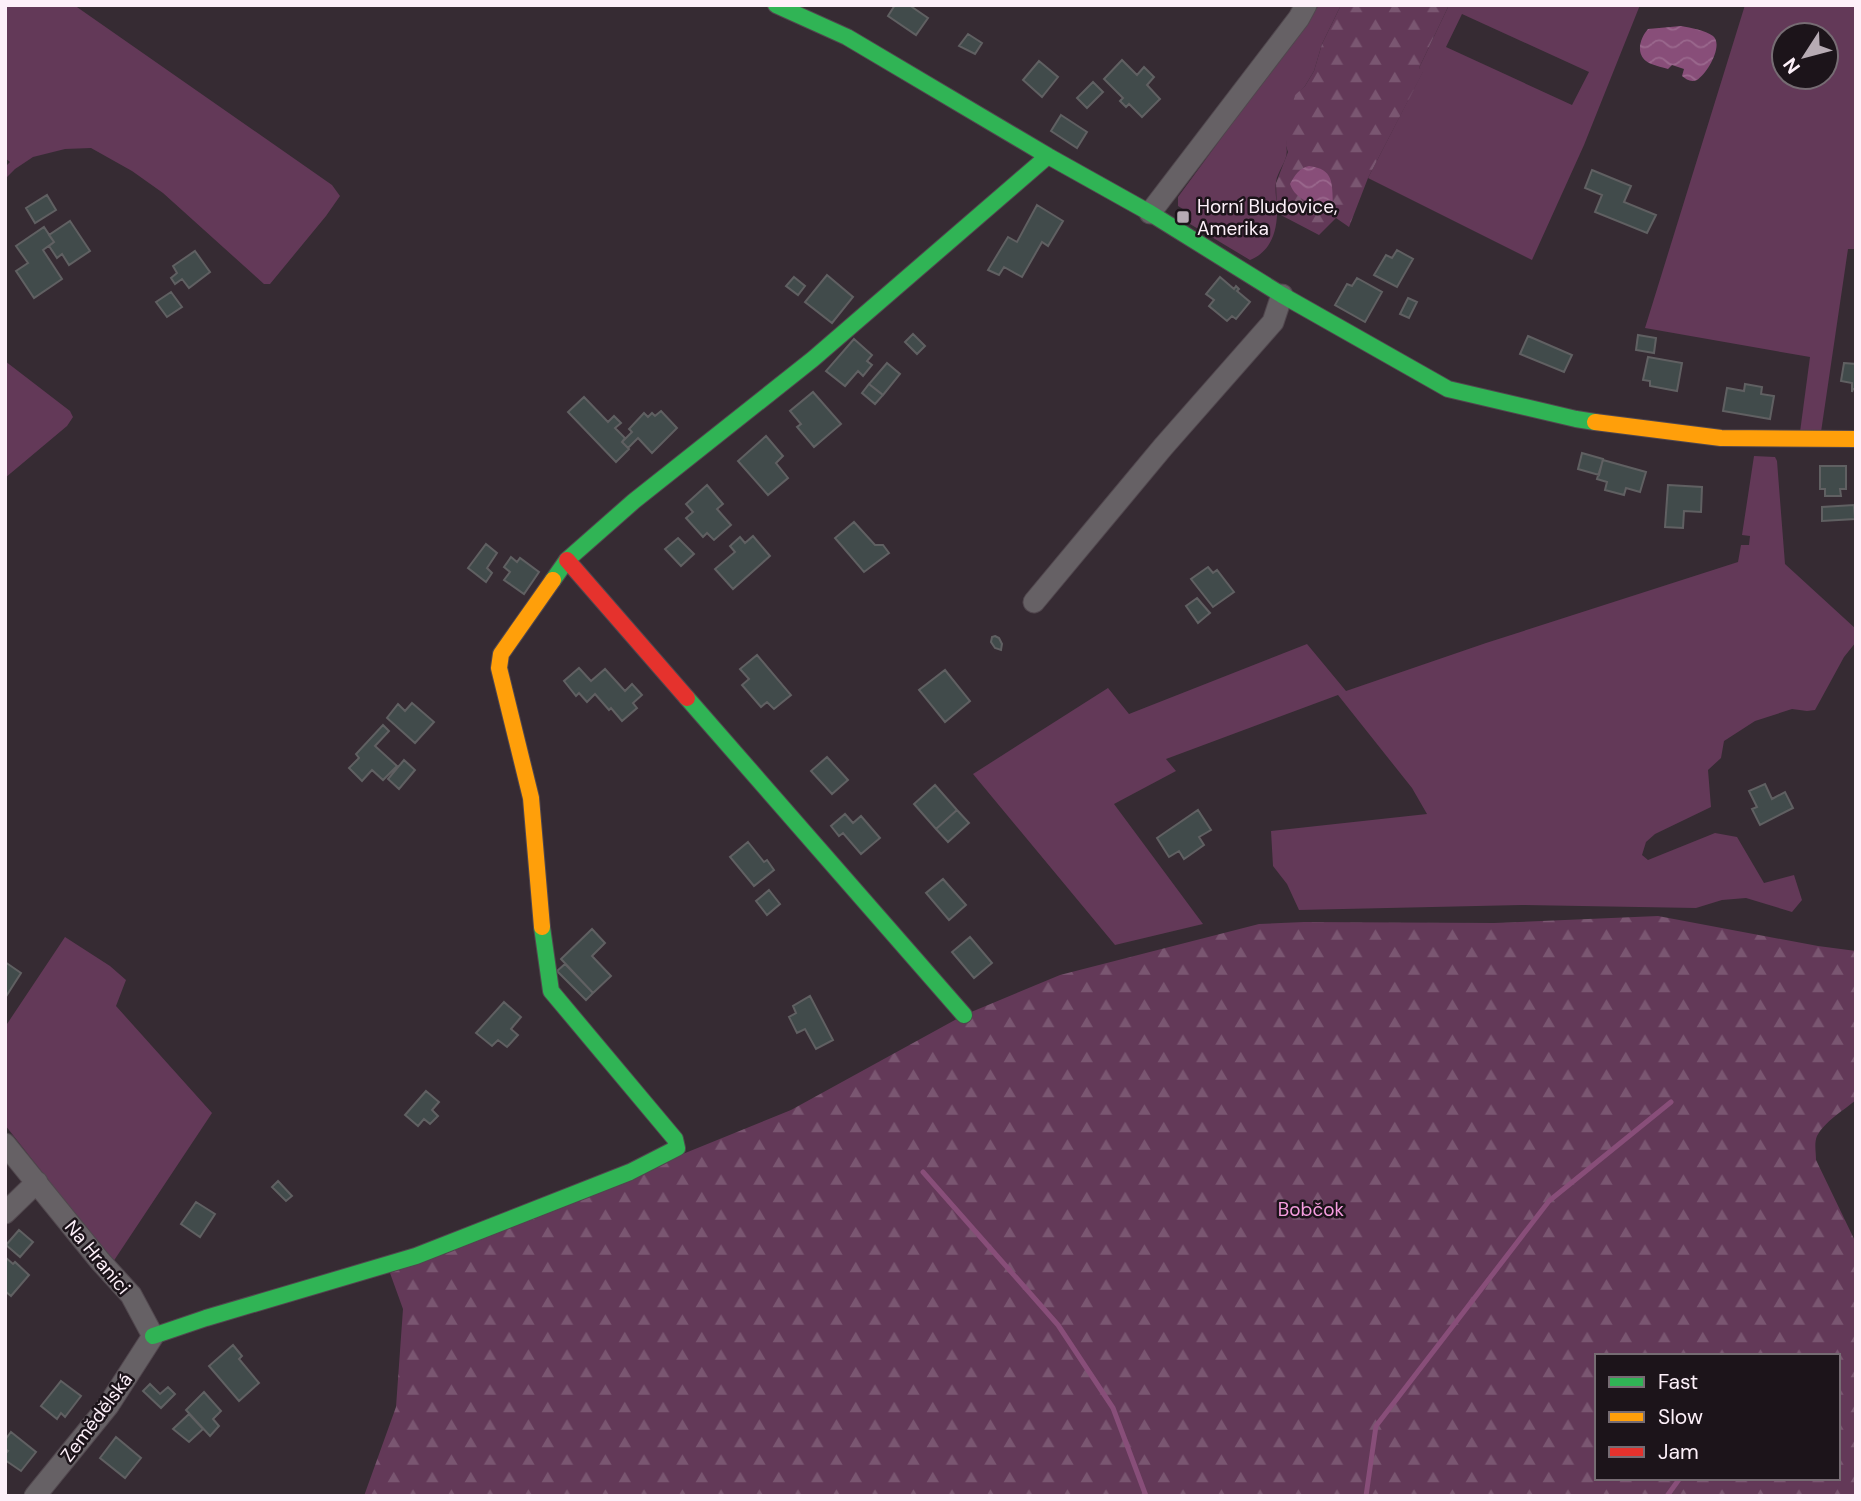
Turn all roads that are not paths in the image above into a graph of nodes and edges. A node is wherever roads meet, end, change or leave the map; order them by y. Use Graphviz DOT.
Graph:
graph roads {
  1 [pos="776,5"];
  2 [pos="1307,5"];
  3 [pos="1048,156"];
  4 [pos="1150,213"];
  5 [pos="1282,295"];
  6 [pos="1856,439"];
  7 [pos="567,560"];
  8 [pos="1034,602"];
  9 [pos="964,1015"];
  10 [pos="5,1144"];
  11 [pos="37,1182"];
  12 [pos="5,1213"];
  13 [pos="153,1336"];
  14 [pos="35,1496"];
  1 -- 3 [label="street"];
  2 -- 4 [label="street"];
  3 -- 4 [label="street"];
  3 -- 7 [label="street"];
  4 -- 5 [label="street"];
  5 -- 6 [label="street"];
  5 -- 8 [label="street"];
  7 -- 9 [label="street"];
  7 -- 13 [label="street"];
  10 -- 11 [label="street, Na Hranici"];
  11 -- 12 [label="street"];
  11 -- 13 [label="street, Na Hranici"];
  13 -- 14 [label="street, Zemědělská"];
}
